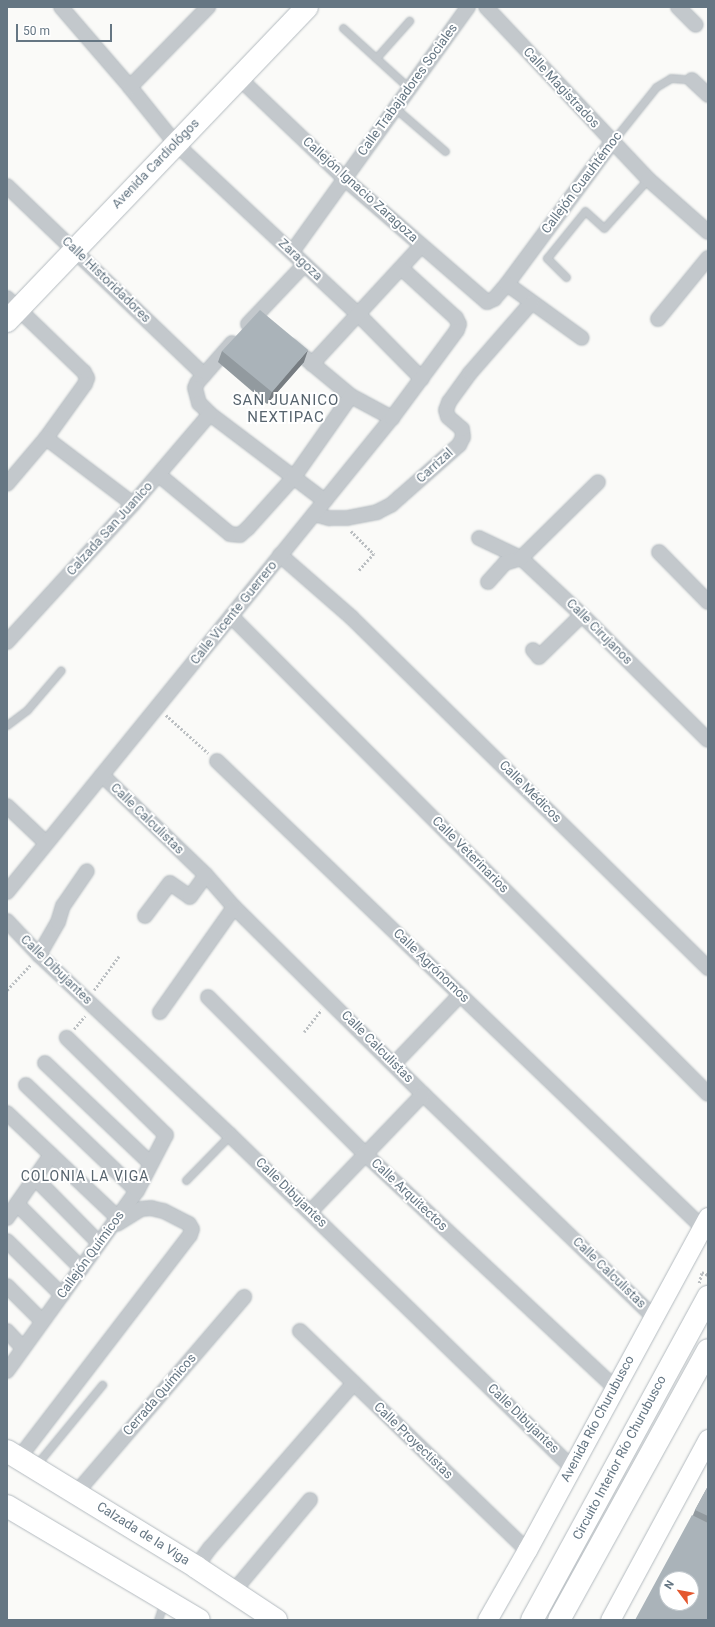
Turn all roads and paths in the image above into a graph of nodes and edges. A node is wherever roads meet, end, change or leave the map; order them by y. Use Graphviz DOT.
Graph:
graph roads {
  1 [pos="61,7"];
  2 [pos="208,7"];
  3 [pos="307,7"];
  4 [pos="468,7"];
  5 [pos="486,7"];
  6 [pos="678,7"];
  7 [pos="409,21"];
  8 [pos="696,25"];
  9 [pos="343,28"];
  10 [pos="376,58"];
  11 [pos="239,78"];
  12 [pos="692,80"];
  13 [pos="130,87"];
  14 [pos="409,88"];
  15 [pos="708,95"];
  16 [pos="395,108"];
  17 [pos="612,142"];
  18 [pos="175,143"];
  19 [pos="445,152"];
  20 [pos="345,179"];
  21 [pos="648,179"];
  22 [pos="7,186"];
  23 [pos="708,232"];
  24 [pos="421,246"];
  25 [pos="74,250"];
  26 [pos="292,252"];
  27 [pos="708,258"];
  28 [pos="304,265"];
  29 [pos="401,268"];
  30 [pos="566,277"];
  31 [pos="507,284"];
  32 [pos="483,300"];
  33 [pos="531,303"];
  34 [pos="11,309"];
  35 [pos="358,314"];
  36 [pos="255,316"];
  37 [pos="658,319"];
  38 [pos="267,326"];
  39 [pos="278,336"];
  40 [pos="582,338"];
  41 [pos="312,364"];
  42 [pos="204,375"];
  43 [pos="422,379"];
  44 [pos="352,396"];
  45 [pos="210,414"];
  46 [pos="392,418"];
  47 [pos="46,438"];
  48 [pos="159,475"];
  49 [pos="294,477"];
  50 [pos="598,482"];
  51 [pos="7,484"];
  52 [pos="325,501"];
  53 [pos="133,504"];
  54 [pos="314,514"];
  55 [pos="360,516"];
  56 [pos="479,538"];
  57 [pos="659,552"];
  58 [pos="280,555"];
  59 [pos="521,558"];
  60 [pos="358,572"];
  61 [pos="488,582"];
  62 [pos="708,602"];
  63 [pos="582,615"];
  64 [pos="231,616"];
  65 [pos="7,642"];
  66 [pos="533,650"];
  67 [pos="61,670"];
  68 [pos="158,708"];
  69 [pos="7,725"];
  70 [pos="708,740"];
  71 [pos="218,761"];
  72 [pos="102,775"];
  73 [pos="7,806"];
  74 [pos="46,843"];
  75 [pos="87,871"];
  76 [pos="206,875"];
  77 [pos="7,892"];
  78 [pos="234,907"];
  79 [pos="145,916"];
  80 [pos="7,921"];
  81 [pos="39,955"];
  82 [pos="119,956"];
  83 [pos="708,968"];
  84 [pos="95,988"];
  85 [pos="7,990"];
  86 [pos="460,994"];
  87 [pos="208,997"];
  88 [pos="329,1000"];
  89 [pos="160,1012"];
  90 [pos="304,1032"];
  91 [pos="67,1038"];
  92 [pos="45,1063"];
  93 [pos="394,1064"];
  94 [pos="26,1085"];
  95 [pos="422,1094"];
  96 [pos="708,1094"];
  97 [pos="7,1113"];
  98 [pos="230,1134"];
  99 [pos="51,1154"];
  100 [pos="365,1154"];
  101 [pos="151,1164"];
  102 [pos="35,1178"];
  103 [pos="186,1180"];
  104 [pos="137,1191"];
  105 [pos="17,1204"];
  106 [pos="310,1212"];
  107 [pos="7,1218"];
  108 [pos="705,1222"];
  109 [pos="114,1223"];
  110 [pos="7,1241"];
  111 [pos="100,1243"];
  112 [pos="81,1268"];
  113 [pos="702,1272"];
  114 [pos="708,1276"];
  115 [pos="7,1286"];
  116 [pos="62,1295"];
  117 [pos="244,1297"];
  118 [pos="708,1297"];
  119 [pos="654,1317"];
  120 [pos="42,1321"];
  121 [pos="7,1331"];
  122 [pos="300,1331"];
  123 [pos="23,1348"];
  124 [pos="708,1350"];
  125 [pos="7,1371"];
  126 [pos="354,1383"];
  127 [pos="102,1385"];
  128 [pos="615,1388"];
  129 [pos="708,1438"];
  130 [pos="20,1458"];
  131 [pos="572,1468"];
  132 [pos="77,1492"];
  133 [pos="310,1500"];
  134 [pos="10,1512"];
  135 [pos="527,1550"];
  136 [pos="196,1567"];
  137 [pos="233,1592"];
  138 [pos="161,1610"];
  139 [pos="536,1614"];
  140 [pos="189,1616"];
  141 [pos="559,1619"];
  142 [pos="276,1620"];
  143 [pos="487,1620"];
  144 [pos="610,1620"];
  1 -- 13 [label="street, Zaragoza"];
  2 -- 13 [label="street"];
  3 -- 11 [label="main road, Avenida Cardiológos"];
  4 -- 14 [label="street, Calle Trabajadores Sociales"];
  5 -- 17 [label="street, Calle Magistrados"];
  6 -- 8 [label="street"];
  7 -- 10 [label="lane"];
  9 -- 10 [label="lane"];
  10 -- 14 [label="lane"];
  11 -- 18 [label="main road, Avenida Cardiológos"];
  11 -- 20 [label="street, Callejón Ignacio Zaragoza"];
  12 -- 15 [label="street"];
  12 -- 17 [label="lane, Callejón Cuauhtémoc"];
  13 -- 18 [label="street, Zaragoza"];
  14 -- 16 [label="street, Calle Trabajadores Sociales"];
  16 -- 19 [label="lane"];
  16 -- 20 [label="street, Calle Trabajadores Sociales"];
  17 -- 21 [label="street, Calle Magistrados"];
  17 -- 31 [label="street, Callejón Cuauhtémoc"];
  18 -- 25 [label="main road, Avenida Cardiológos"];
  18 -- 26 [label="street, Zaragoza"];
  20 -- 24 [label="street, Callejón Ignacio Zaragoza"];
  20 -- 26 [label="street, Calle Trabajadores Sociales"];
  21 -- 23 [label="street, Calle Magistrados"];
  21 -- 30 [label="lane"];
  22 -- 25 [label="street, Calle Historidadores"];
  24 -- 29 [label="street"];
  24 -- 32 [label="street, Callejón Ignacio Zaragoza"];
  25 -- 34 [label="main road, Avenida Cardiológos"];
  25 -- 42 [label="street, Calle Historidadores"];
  26 -- 28 [label="street, Zaragoza"];
  27 -- 37 [label="street"];
  28 -- 35 [label="street, Zaragoza"];
  28 -- 36 [label="street"];
  29 -- 35 [label="street"];
  29 -- 43 [label="street, Calle Vicente Guerrero"];
  31 -- 32 [label="street, Callejón Cuauhtémoc"];
  31 -- 33 [label="street"];
  33 -- 40 [label="street"];
  33 -- 55 [label="street, Carrizal"];
  34 -- 47 [label="street"];
  35 -- 41 [label="street"];
  35 -- 43 [label="street, Zaragoza"];
  36 -- 38 [label="street"];
  36 -- 42 [label="street"];
  39 -- 41 [label="street"];
  41 -- 44 [label="street"];
  42 -- 45 [label="street"];
  43 -- 46 [label="street, Calle Vicente Guerrero"];
  44 -- 46 [label="street"];
  44 -- 49 [label="street"];
  45 -- 48 [label="street, Calzada San Juanico"];
  45 -- 49 [label="street"];
  46 -- 52 [label="street, Calle Vicente Guerrero"];
  47 -- 51 [label="street"];
  47 -- 53 [label="street"];
  48 -- 49 [label="street"];
  48 -- 53 [label="street, Calzada San Juanico"];
  49 -- 52 [label="street"];
  50 -- 59 [label="street"];
  52 -- 54 [label="street, Calle Vicente Guerrero"];
  53 -- 65 [label="street, Calzada San Juanico"];
  54 -- 55 [label="street, Carrizal"];
  54 -- 58 [label="street, Calle Vicente Guerrero"];
  55 -- 60 [label="path"];
  56 -- 59 [label="street, Calle Cirujanos"];
  57 -- 62 [label="street"];
  58 -- 64 [label="street, Calle Vicente Guerrero"];
  58 -- 83 [label="street, Calle Médicos"];
  59 -- 61 [label="street"];
  59 -- 63 [label="street, Calle Cirujanos"];
  63 -- 66 [label="street"];
  63 -- 70 [label="street, Calle Cirujanos"];
  64 -- 68 [label="street, Calle Vicente Guerrero"];
  64 -- 96 [label="street, Calle Veterinarios"];
  67 -- 69 [label="lane"];
  68 -- 71 [label="path"];
  68 -- 72 [label="street, Calle Vicente Guerrero"];
  71 -- 86 [label="street, Calle Agrónomos"];
  72 -- 74 [label="street, Calle Vicente Guerrero"];
  72 -- 76 [label="street, Calle Calculistas"];
  73 -- 74 [label="street"];
  74 -- 77 [label="street, Calle Vicente Guerrero"];
  75 -- 81 [label="street"];
  76 -- 78 [label="street, Calle Calculistas"];
  76 -- 79 [label="street"];
  78 -- 88 [label="street, Calle Calculistas"];
  78 -- 89 [label="street"];
  80 -- 81 [label="street, Calle Dibujantes"];
  81 -- 85 [label="path"];
  81 -- 98 [label="street, Calle Dibujantes"];
  82 -- 84 [label="path"];
  86 -- 93 [label="street"];
  86 -- 108 [label="street, Calle Agrónomos"];
  87 -- 100 [label="street, Calle Arquitectos"];
  88 -- 90 [label="path"];
  88 -- 93 [label="street, Calle Calculistas"];
  91 -- 101 [label="street, Callejón Químicos"];
  92 -- 101 [label="street"];
  93 -- 95 [label="street, Calle Calculistas"];
  94 -- 104 [label="street"];
  95 -- 100 [label="street"];
  95 -- 119 [label="street, Calle Calculistas"];
  97 -- 99 [label="street"];
  98 -- 103 [label="lane"];
  98 -- 106 [label="street, Calle Dibujantes"];
  99 -- 102 [label="street"];
  99 -- 109 [label="street"];
  100 -- 106 [label="street"];
  100 -- 128 [label="street, Calle Arquitectos"];
  101 -- 104 [label="street, Callejón Químicos"];
  102 -- 105 [label="street"];
  102 -- 111 [label="street"];
  104 -- 109 [label="street, Callejón Químicos"];
  105 -- 107 [label="street"];
  105 -- 112 [label="street"];
  106 -- 131 [label="street, Calle Dibujantes"];
  108 -- 119 [label="main road, Avenida Río Churubusco"];
  109 -- 111 [label="street, Callejón Químicos"];
  109 -- 130 [label="street"];
  110 -- 116 [label="street"];
  111 -- 112 [label="street, Callejón Químicos"];
  112 -- 116 [label="street, Callejón Químicos"];
  113 -- 114 [label="path"];
  115 -- 120 [label="street"];
  116 -- 120 [label="street, Callejón Químicos"];
  117 -- 132 [label="street, Cerrada Químicos"];
  118 -- 139 [label="main road, Circuito Interior Río Churubusco"];
  119 -- 128 [label="main road, Avenida Río Churubusco"];
  120 -- 123 [label="street, Callejón Químicos"];
  121 -- 123 [label="street"];
  122 -- 126 [label="street, Calle Proyectistas"];
  123 -- 125 [label="street, Callejón Químicos"];
  124 -- 141 [label="main road, Circuito Interior Río Churubusco"];
  126 -- 135 [label="street, Calle Proyectistas"];
  126 -- 136 [label="street"];
  127 -- 130 [label="lane"];
  128 -- 131 [label="main road, Avenida Río Churubusco"];
  129 -- 144 [label="main road"];
  130 -- 132 [label="main road, Calzada de la Viga"];
  131 -- 135 [label="main road, Avenida Río Churubusco"];
  132 -- 136 [label="main road, Calzada de la Viga"];
  133 -- 137 [label="street"];
  134 -- 138 [label="main road"];
  135 -- 143 [label="main road, Avenida Río Churubusco"];
  136 -- 137 [label="main road, Calzada de la Viga"];
  137 -- 142 [label="main road, Calzada de la Viga"];
  138 -- 140 [label="main road"];
}
